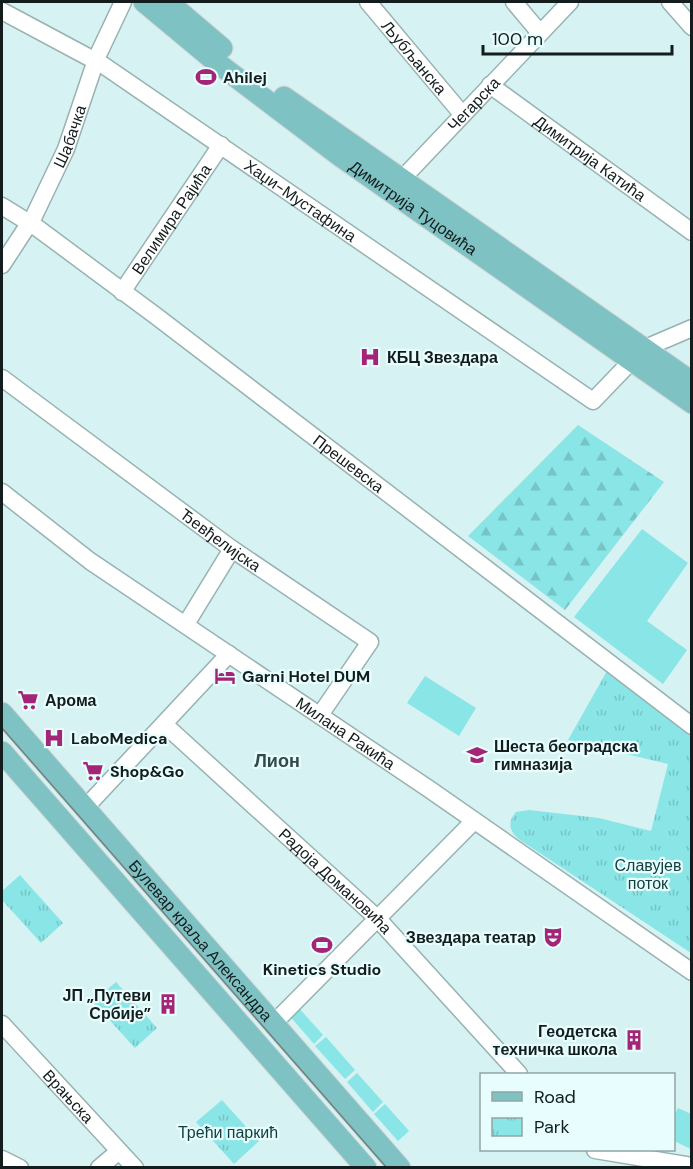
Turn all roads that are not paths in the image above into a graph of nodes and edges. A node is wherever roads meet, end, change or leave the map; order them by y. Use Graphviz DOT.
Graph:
graph roads {
  1 [pos="123,2"];
  2 [pos="144,2"];
  3 [pos="168,2"];
  4 [pos="368,2"];
  5 [pos="514,2"];
  6 [pos="570,2"];
  7 [pos="670,2"];
  8 [pos="2,11"];
  9 [pos="692,27"];
  10 [pos="540,33"];
  11 [pos="95,61"];
  12 [pos="490,85"];
  13 [pos="462,114"];
  14 [pos="221,145"];
  15 [pos="401,180"];
  16 [pos="2,206"];
  17 [pos="29,223"];
  18 [pos="692,232"];
  19 [pos="2,265"];
  20 [pos="122,292"];
  21 [pos="692,328"];
  22 [pos="637,355"];
  23 [pos="2,378"];
  24 [pos="692,382"];
  25 [pos="692,403"];
  26 [pos="2,492"];
  27 [pos="232,549"];
  28 [pos="186,624"];
  29 [pos="229,654"];
  30 [pos="2,712"];
  31 [pos="320,715"];
  32 [pos="165,725"];
  33 [pos="692,726"];
  34 [pos="2,752"];
  35 [pos="86,808"];
  36 [pos="474,821"];
  37 [pos="377,918"];
  38 [pos="692,972"];
  39 [pos="274,1023"];
  40 [pos="2,1024"];
  41 [pos="518,1073"];
  42 [pos="119,1150"];
  43 [pos="606,1151"];
  44 [pos="2,1159"];
  45 [pos="692,1166"];
  46 [pos="20,1167"];
  47 [pos="99,1167"];
  48 [pos="135,1167"];
  49 [pos="366,1167"];
  50 [pos="400,1167"];
  1 -- 11 [label="street, Шабачка"];
  2 -- 22 [label="main road, Димитрија Туцовића"];
  3 -- 15 [label="main road, Димитрија Туцовића"];
  4 -- 13 [label="street, Љубљанска"];
  5 -- 10 [label="street"];
  6 -- 10 [label="street, Чегарска"];
  7 -- 9 [label="street"];
  8 -- 11 [label="street, Хаџи-Мустафина"];
  10 -- 12 [label="street, Чегарска"];
  11 -- 14 [label="street, Хаџи-Мустафина"];
  11 -- 17 [label="street, Шабачка"];
  12 -- 13 [label="street, Чегарска"];
  12 -- 18 [label="street, Димитрија Катића"];
  13 -- 15 [label="street, Чегарска"];
  14 -- 20 [label="street, Велимира Рајића"];
  14 -- 22 [label="street, Хаџи-Мустафина"];
  15 -- 22 [label="main road, Димитрија Туцовића"];
  16 -- 17 [label="street, Прешевска"];
  17 -- 19 [label="street, Шабачка"];
  17 -- 20 [label="street, Прешевска"];
  20 -- 33 [label="street, Прешевска"];
  21 -- 22 [label="street"];
  22 -- 24 [label="main road, Димитрија Туцовића"];
  22 -- 25 [label="main road, Димитрија Туцовића"];
  23 -- 27 [label="street, Ђевђелијска"];
  26 -- 28 [label="street, Милана Ракића"];
  27 -- 28 [label="street"];
  27 -- 31 [label="street, Ђевђелијска"];
  28 -- 29 [label="street, Милана Ракића"];
  29 -- 31 [label="street, Милана Ракића"];
  29 -- 32 [label="street"];
  30 -- 35 [label="main road, Булевар краља Александра"];
  31 -- 36 [label="street, Милана Ракића"];
  32 -- 35 [label="street"];
  32 -- 37 [label="street, Радоја Домановића"];
  34 -- 49 [label="main road, Булевар краља Александра"];
  35 -- 39 [label="main road, Булевар краља Александра"];
  36 -- 37 [label="street"];
  36 -- 38 [label="street, Милана Ракића"];
  37 -- 39 [label="street"];
  37 -- 41 [label="street, Радоја Домановића"];
  39 -- 50 [label="main road, Булевар краља Александра"];
  40 -- 42 [label="street, Врањска"];
  42 -- 47 [label="street"];
  42 -- 48 [label="street, Врањска"];
  43 -- 45 [label="street"];
  44 -- 46 [label="street"];
}
